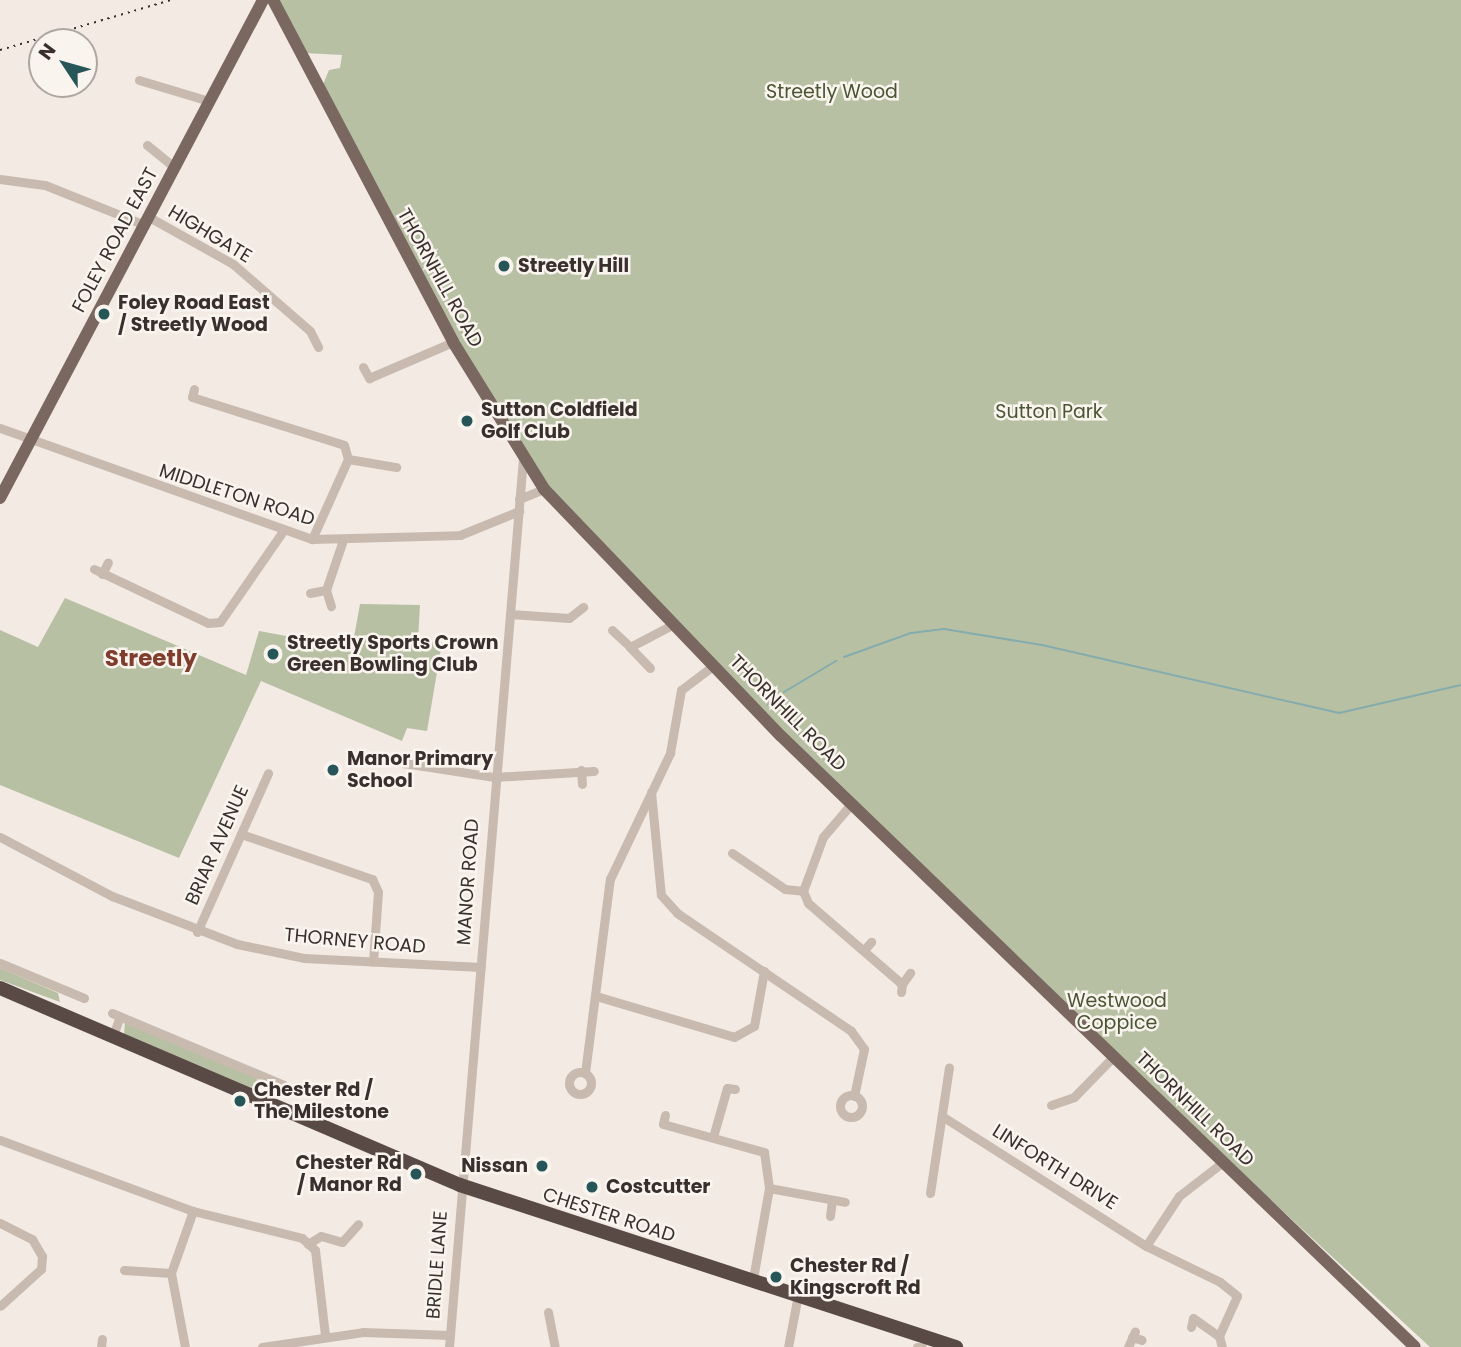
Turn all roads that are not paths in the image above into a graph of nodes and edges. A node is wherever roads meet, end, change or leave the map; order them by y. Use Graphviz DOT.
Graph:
graph roads {
  1 [pos="263,0"];
  2 [pos="273,0"];
  3 [pos="139,80"];
  4 [pos="209,101"];
  5 [pos="147,145"];
  6 [pos="175,168"];
  7 [pos="0,179"];
  8 [pos="147,221"];
  9 [pos="453,342"];
  10 [pos="318,347"];
  11 [pos="363,367"];
  12 [pos="192,397"];
  13 [pos="0,428"];
  14 [pos="30,443"];
  15 [pos="348,459"];
  16 [pos="523,459"];
  17 [pos="396,467"];
  18 [pos="544,489"];
  19 [pos="0,498"];
  20 [pos="519,499"];
  21 [pos="519,511"];
  22 [pos="283,531"];
  23 [pos="312,539"];
  24 [pos="342,542"];
  25 [pos="108,562"];
  26 [pos="327,590"];
  27 [pos="310,593"];
  28 [pos="331,606"];
  29 [pos="583,607"];
  30 [pos="510,614"];
  31 [pos="674,624"];
  32 [pos="612,630"];
  33 [pos="630,647"];
  34 [pos="713,666"];
  35 [pos="650,668"];
  36 [pos="407,756"];
  37 [pos="581,770"];
  38 [pos="594,771"];
  39 [pos="268,773"];
  40 [pos="492,777"];
  41 [pos="582,784"];
  42 [pos="651,790"];
  43 [pos="852,803"];
  44 [pos="241,834"];
  45 [pos="0,837"];
  46 [pos="732,853"];
  47 [pos="803,891"];
  48 [pos="197,932"];
  49 [pos="871,942"];
  50 [pos="864,950"];
  51 [pos="373,962"];
  52 [pos="0,963"];
  53 [pos="481,967"];
  54 [pos="764,971"];
  55 [pos="910,973"];
  56 [pos="0,988"];
  57 [pos="596,996"];
  58 [pos="84,998"];
  59 [pos="113,1036"];
  60 [pos="1114,1058"];
  61 [pos="949,1068"];
  62 [pos="585,1073"];
  63 [pos="266,1078"];
  64 [pos="284,1085"];
  65 [pos="735,1089"];
  66 [pos="854,1096"];
  67 [pos="258,1099"];
  68 [pos="1062,1104"];
  69 [pos="1051,1105"];
  70 [pos="665,1115"];
  71 [pos="1066,1116"];
  72 [pos="945,1118"];
  73 [pos="713,1137"];
  74 [pos="0,1140"];
  75 [pos="1223,1162"];
  76 [pos="460,1185"];
  77 [pos="934,1187"];
  78 [pos="769,1188"];
  79 [pos="832,1200"];
  80 [pos="845,1202"];
  81 [pos="193,1210"];
  82 [pos="830,1216"];
  83 [pos="0,1223"];
  84 [pos="358,1224"];
  85 [pos="308,1244"];
  86 [pos="1146,1246"];
  87 [pos="124,1270"];
  88 [pos="172,1273"];
  89 [pos="752,1279"];
  90 [pos="798,1295"];
  91 [pos="0,1306"];
  92 [pos="548,1312"];
  93 [pos="1191,1327"];
  94 [pos="324,1335"];
  95 [pos="450,1335"];
  96 [pos="1219,1336"];
  97 [pos="1142,1340"];
  98 [pos="278,1345"];
  99 [pos="185,1347"];
  100 [pos="262,1347"];
  101 [pos="449,1347"];
  102 [pos="555,1347"];
  103 [pos="788,1347"];
  104 [pos="956,1347"];
  105 [pos="1128,1347"];
  106 [pos="1222,1347"];
  107 [pos="1415,1347"];
  1 -- 4 [label="main road, FOLEY ROAD EAST"];
  2 -- 9 [label="main road, THORNHILL ROAD"];
  3 -- 4 [label="street"];
  4 -- 6 [label="main road, FOLEY ROAD EAST"];
  5 -- 6 [label="street"];
  6 -- 8 [label="main road, FOLEY ROAD EAST"];
  7 -- 8 [label="street"];
  8 -- 10 [label="street, HIGHGATE"];
  8 -- 14 [label="main road, FOLEY ROAD EAST"];
  9 -- 11 [label="street"];
  9 -- 16 [label="main road, THORNHILL ROAD"];
  12 -- 15 [label="street"];
  13 -- 14 [label="street, MIDDLETON ROAD"];
  14 -- 19 [label="main road, FOLEY ROAD EAST"];
  14 -- 22 [label="street, MIDDLETON ROAD"];
  15 -- 17 [label="street"];
  15 -- 23 [label="street"];
  16 -- 18 [label="main road, THORNHILL ROAD"];
  16 -- 20 [label="street, MANOR ROAD"];
  18 -- 20 [label="street"];
  18 -- 31 [label="main road, THORNHILL ROAD"];
  20 -- 21 [label="street, MANOR ROAD"];
  21 -- 24 [label="street, MIDDLETON ROAD"];
  21 -- 30 [label="street, MANOR ROAD"];
  22 -- 23 [label="street, MIDDLETON ROAD"];
  22 -- 25 [label="street"];
  23 -- 24 [label="street, MIDDLETON ROAD"];
  24 -- 26 [label="street"];
  26 -- 27 [label="street"];
  26 -- 28 [label="street"];
  29 -- 30 [label="street"];
  30 -- 40 [label="street, MANOR ROAD"];
  31 -- 33 [label="street"];
  31 -- 34 [label="main road, THORNHILL ROAD"];
  32 -- 33 [label="street"];
  33 -- 35 [label="street"];
  34 -- 42 [label="street"];
  34 -- 43 [label="main road, THORNHILL ROAD"];
  36 -- 40 [label="street"];
  37 -- 38 [label="street"];
  37 -- 40 [label="street"];
  37 -- 41 [label="street"];
  39 -- 44 [label="street, BRIAR AVENUE"];
  40 -- 53 [label="street, MANOR ROAD"];
  42 -- 54 [label="street"];
  42 -- 57 [label="street"];
  43 -- 47 [label="street"];
  43 -- 60 [label="main road, THORNHILL ROAD"];
  44 -- 48 [label="street, BRIAR AVENUE"];
  44 -- 51 [label="street"];
  45 -- 48 [label="street, THORNEY ROAD"];
  46 -- 47 [label="street"];
  47 -- 50 [label="street"];
  48 -- 51 [label="street, THORNEY ROAD"];
  49 -- 50 [label="street"];
  50 -- 55 [label="street"];
  51 -- 53 [label="street, THORNEY ROAD"];
  52 -- 58 [label="street"];
  53 -- 76 [label="street, MANOR ROAD"];
  54 -- 57 [label="street"];
  54 -- 66 [label="street"];
  56 -- 59 [label="highway, CHESTER ROAD"];
  57 -- 62 [label="street"];
  59 -- 63 [label="street"];
  59 -- 67 [label="highway, CHESTER ROAD"];
  60 -- 68 [label="street"];
  60 -- 75 [label="main road, THORNHILL ROAD"];
  61 -- 72 [label="street"];
  63 -- 64 [label="street"];
  63 -- 67 [label="street"];
  65 -- 73 [label="street"];
  67 -- 76 [label="highway, CHESTER ROAD"];
  68 -- 69 [label="street"];
  68 -- 71 [label="street"];
  70 -- 73 [label="street"];
  72 -- 77 [label="street"];
  72 -- 86 [label="street, LINFORTH DRIVE"];
  73 -- 78 [label="street"];
  74 -- 81 [label="street"];
  75 -- 86 [label="street"];
  75 -- 107 [label="main road, THORNHILL ROAD"];
  76 -- 89 [label="highway, CHESTER ROAD"];
  76 -- 95 [label="street, BRIDLE LANE"];
  78 -- 79 [label="street"];
  78 -- 89 [label="street"];
  79 -- 80 [label="street"];
  79 -- 82 [label="street"];
  81 -- 85 [label="street"];
  81 -- 88 [label="street"];
  83 -- 91 [label="street"];
  84 -- 85 [label="street"];
  85 -- 94 [label="street"];
  86 -- 96 [label="street, LINFORTH DRIVE"];
  87 -- 88 [label="street"];
  88 -- 99 [label="street"];
  89 -- 90 [label="highway, CHESTER ROAD"];
  90 -- 103 [label="street"];
  90 -- 104 [label="highway, CHESTER ROAD"];
  92 -- 102 [label="street"];
  93 -- 96 [label="street"];
  94 -- 95 [label="street"];
  94 -- 98 [label="street"];
  95 -- 101 [label="street, BRIDLE LANE"];
  96 -- 106 [label="street"];
  97 -- 105 [label="street"];
  98 -- 100 [label="street"];
}
